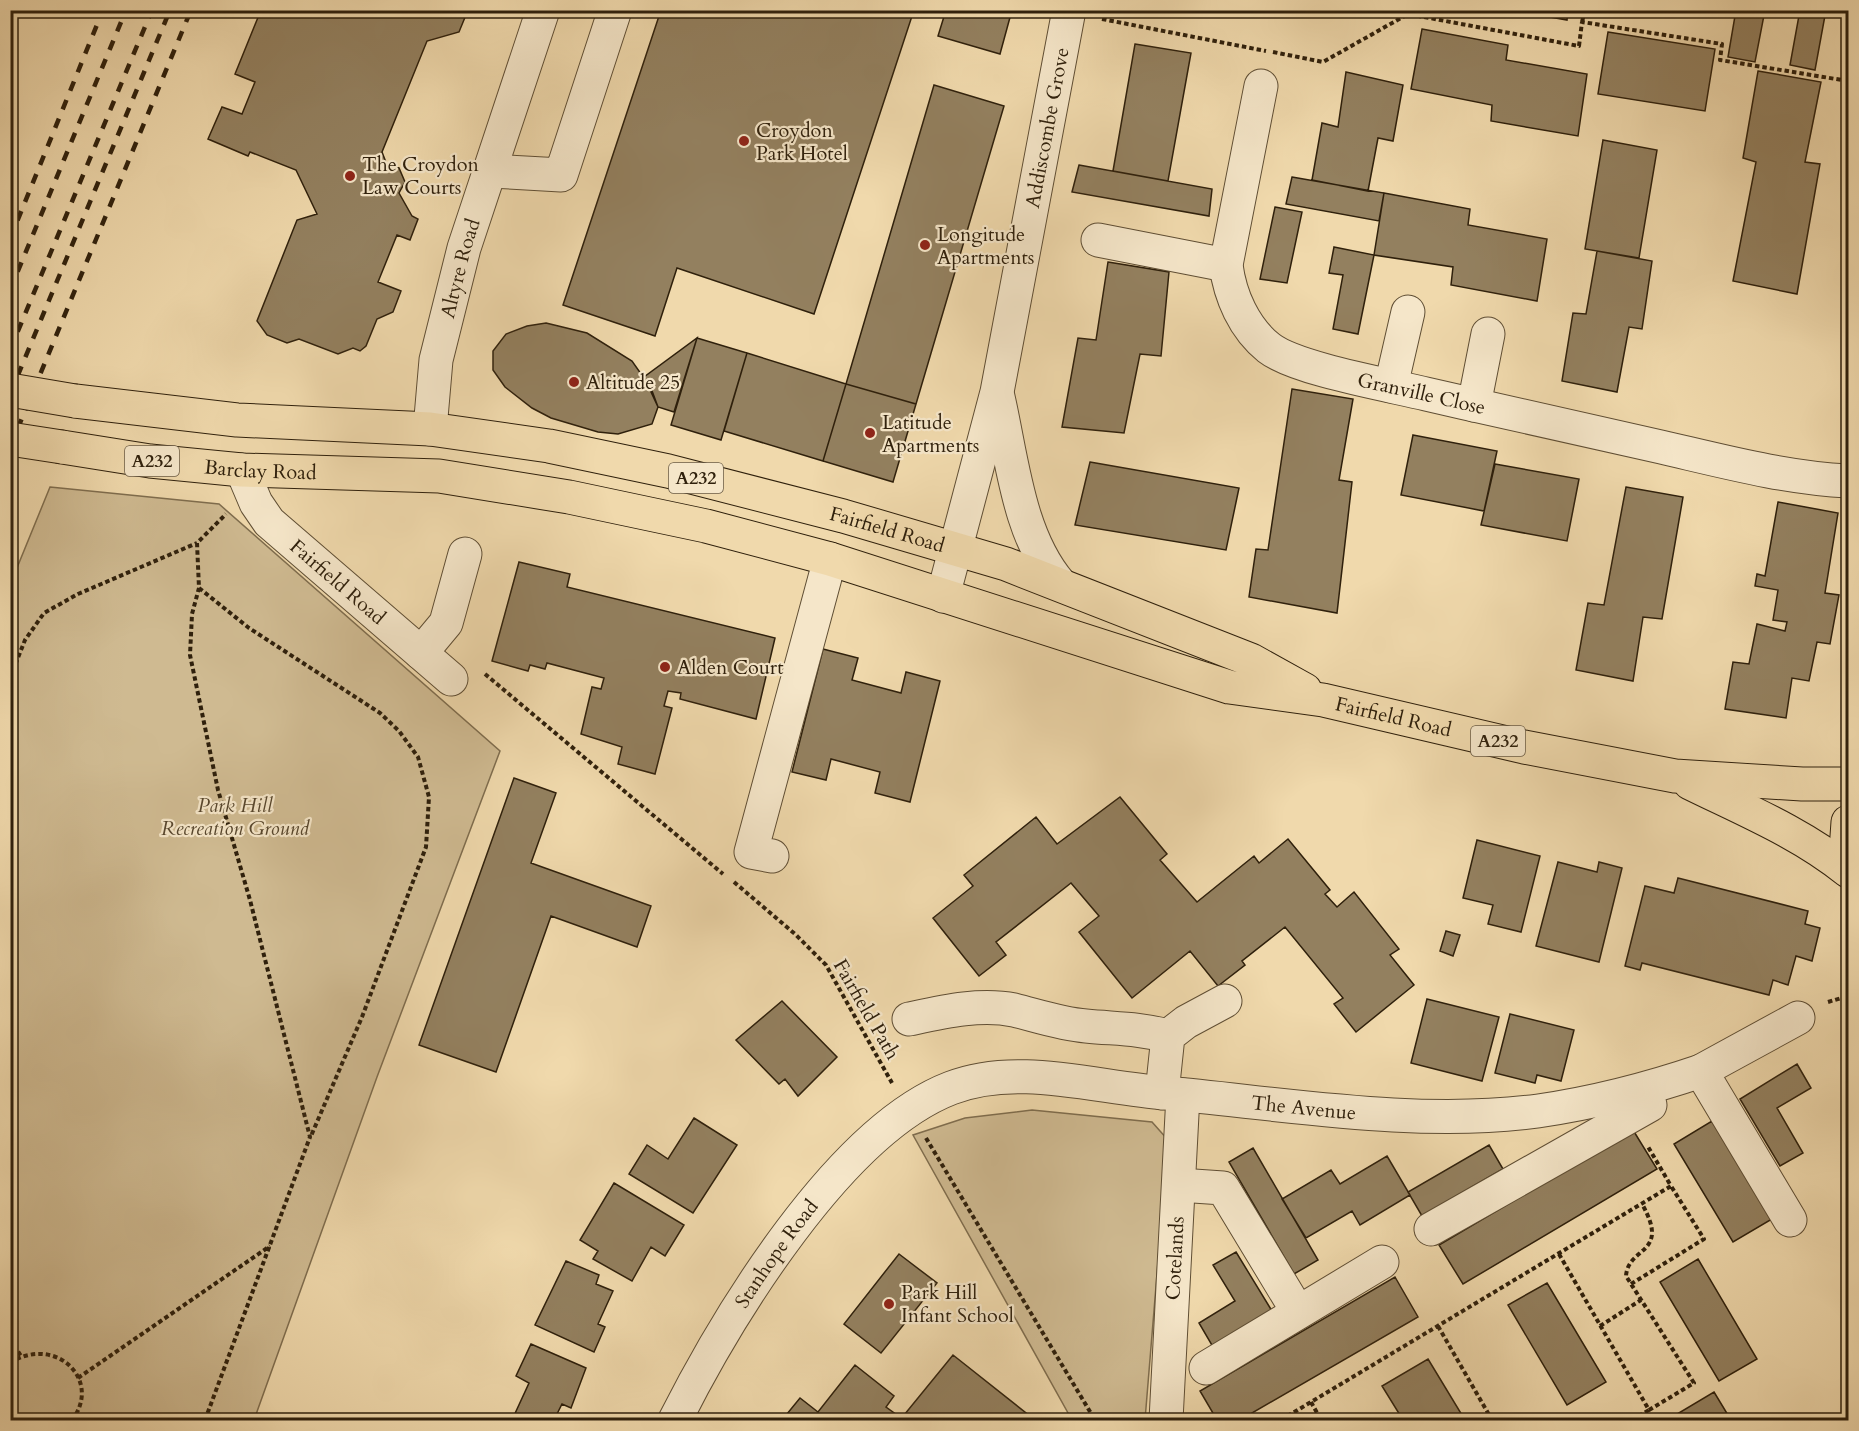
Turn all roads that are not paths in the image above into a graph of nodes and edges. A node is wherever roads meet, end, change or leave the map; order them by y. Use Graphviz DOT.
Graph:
graph roads {
  1 [pos="543,10"];
  2 [pos="615,10"];
  3 [pos="1069,11"];
  4 [pos="1261,86"];
  5 [pos="491,171"];
  6 [pos="1098,240"];
  7 [pos="1226,265"];
  8 [pos="1408,312"];
  9 [pos="1488,334"];
  10 [pos="1391,386"];
  11 [pos="10,390"];
  12 [pos="997,392"];
  13 [pos="1474,405"];
  14 [pos="430,429"];
  15 [pos="10,439"];
  16 [pos="242,470"];
  17 [pos="439,476"];
  18 [pos="1848,481"];
  19 [pos="957,548"];
  20 [pos="465,554"];
  21 [pos="830,559"];
  22 [pos="1060,584"];
  23 [pos="943,596"];
  24 [pos="421,653"];
  25 [pos="451,679"];
  26 [pos="1323,699"];
  27 [pos="1675,776"];
  28 [pos="1848,784"];
  29 [pos="1848,822"];
  30 [pos="772,856"];
  31 [pos="1848,860"];
  32 [pos="1848,871"];
  33 [pos="1225,1001"];
  34 [pos="1798,1018"];
  35 [pos="909,1019"];
  36 [pos="1168,1036"];
  37 [pos="1701,1071"];
  38 [pos="1645,1090"];
  39 [pos="1173,1094"];
  40 [pos="909,1110"];
  41 [pos="1179,1185"];
  42 [pos="1790,1220"];
  43 [pos="1431,1229"];
  44 [pos="1382,1262"];
  45 [pos="1298,1312"];
  46 [pos="1206,1368"];
  47 [pos="675,1420"];
  48 [pos="1166,1420"];
  1 -- 5 [label="street, Altyre Road"];
  2 -- 5 [label="street"];
  3 -- 12 [label="street, Addiscombe Grove"];
  4 -- 7 [label="street, Granville Close"];
  5 -- 14 [label="street, Altyre Road"];
  6 -- 7 [label="street"];
  7 -- 10 [label="street, Granville Close"];
  8 -- 10 [label="street"];
  9 -- 13 [label="street"];
  10 -- 13 [label="street, Granville Close"];
  11 -- 14 [label="highway, A232, bridge"];
  12 -- 19 [label="street, Addiscombe Grove"];
  12 -- 22 [label="street"];
  13 -- 18 [label="street, Granville Close"];
  14 -- 19 [label="highway, Fairfield Road / A232"];
  15 -- 16 [label="highway, Barclay Road / A232, bridge"];
  16 -- 17 [label="highway, Barclay Road / A232"];
  16 -- 24 [label="street, Fairfield Road"];
  17 -- 21 [label="highway, Fairfield Road / A232"];
  19 -- 22 [label="highway, Fairfield Road / A232"];
  19 -- 23 [label="street, Addiscombe Grove"];
  20 -- 24 [label="street"];
  21 -- 23 [label="highway, Fairfield Road / A232"];
  21 -- 30 [label="street"];
  22 -- 26 [label="highway, Fairfield Road / A232"];
  23 -- 26 [label="highway, Fairfield Road / A232"];
  24 -- 25 [label="street, Fairfield Road"];
  26 -- 27 [label="highway, Fairfield Road / A232"];
  27 -- 28 [label="highway, Fairfield Road / A232"];
  27 -- 32 [label="highway, Fairfield Road / A232"];
  29 -- 31 [label="highway"];
  33 -- 36 [label="street"];
  34 -- 37 [label="street, The Avenue"];
  35 -- 36 [label="street"];
  36 -- 39 [label="street, Cotelands"];
  37 -- 38 [label="street, The Avenue"];
  37 -- 42 [label="street"];
  38 -- 39 [label="street, The Avenue"];
  38 -- 43 [label="street"];
  39 -- 40 [label="street, The Avenue"];
  39 -- 41 [label="street, Cotelands"];
  40 -- 47 [label="street, Stanhope Road"];
  41 -- 45 [label="street"];
  41 -- 48 [label="street, Cotelands"];
  44 -- 45 [label="street"];
  45 -- 46 [label="street"];
}
